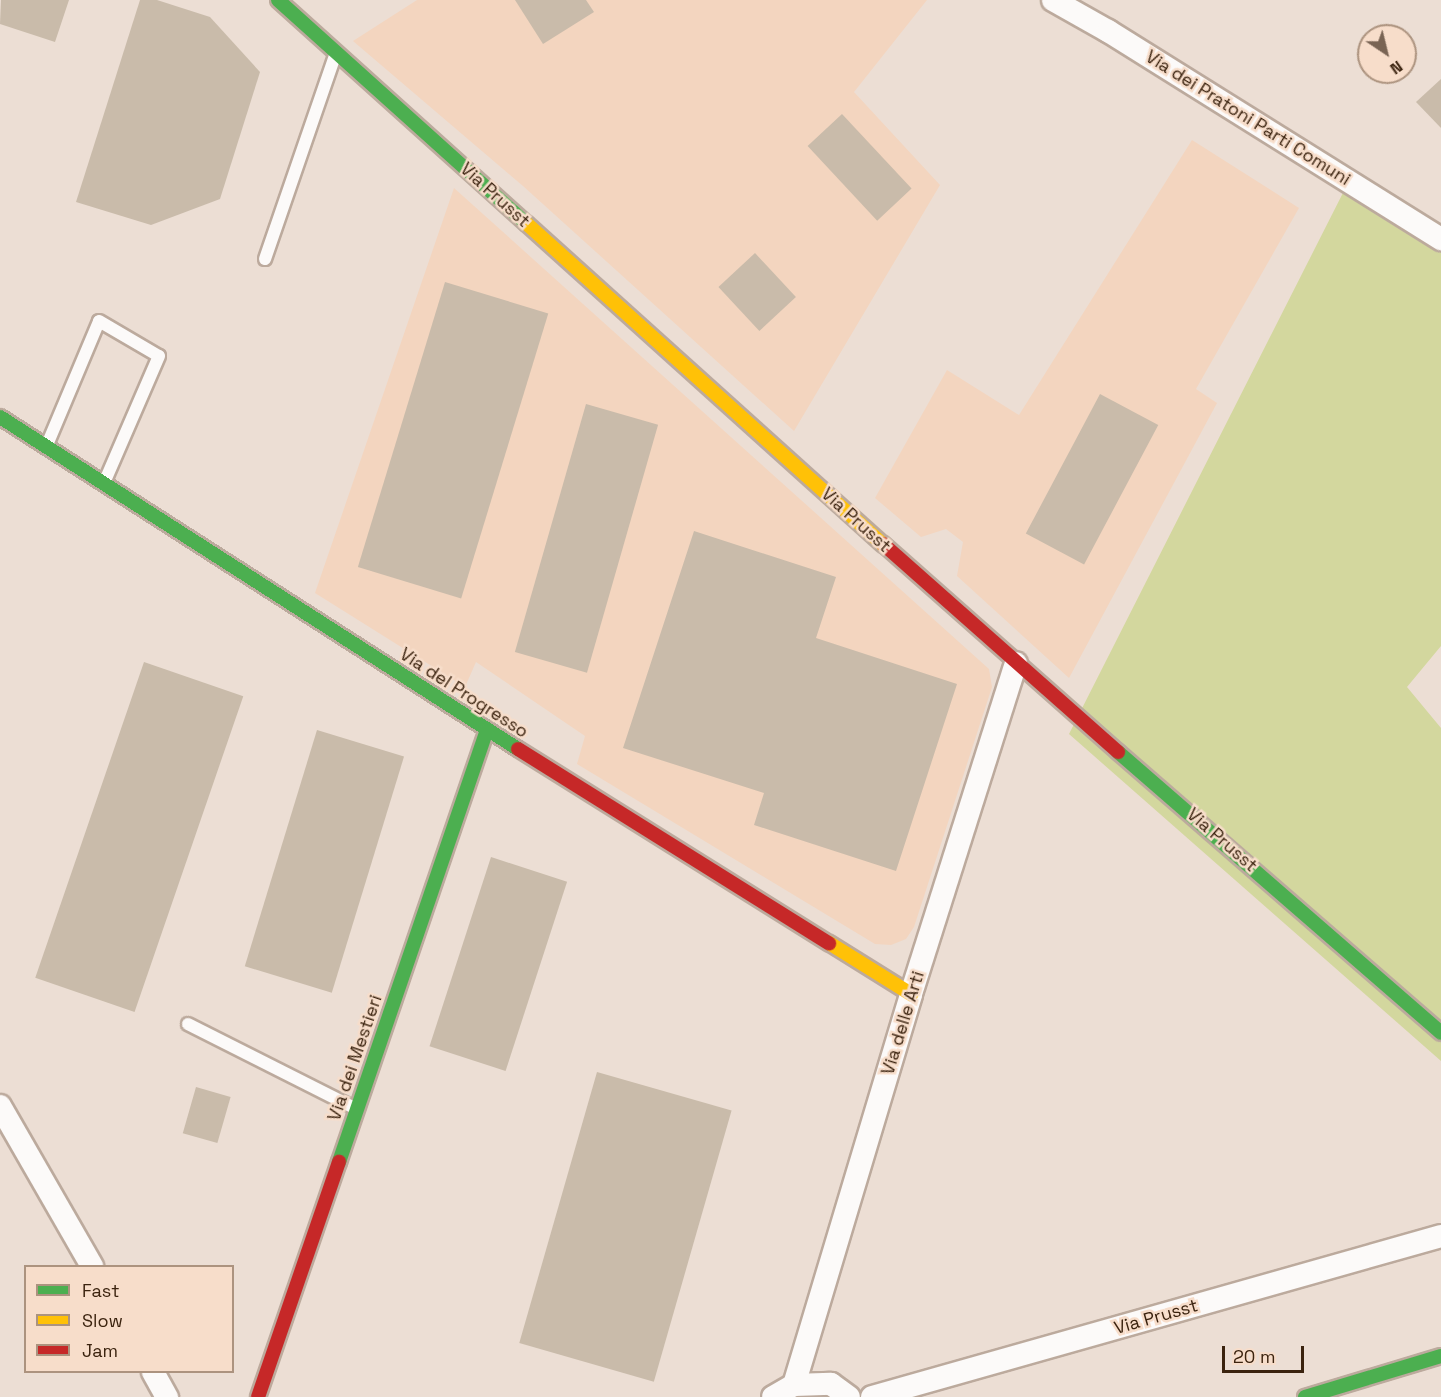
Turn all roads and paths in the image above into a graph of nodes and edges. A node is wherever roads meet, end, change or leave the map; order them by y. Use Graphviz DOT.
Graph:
graph roads {
  1 [pos="278,0"];
  2 [pos="1053,0"];
  3 [pos="336,52"];
  4 [pos="1441,239"];
  5 [pos="265,259"];
  6 [pos="0,417"];
  7 [pos="46,446"];
  8 [pos="105,483"];
  9 [pos="1016,663"];
  10 [pos="487,730"];
  11 [pos="911,994"];
  12 [pos="188,1024"];
  13 [pos="1441,1033"];
  14 [pos="0,1106"];
  15 [pos="357,1109"];
  16 [pos="1441,1236"];
  17 [pos="91,1265"];
  18 [pos="1441,1356"];
  19 [pos="154,1373"];
  20 [pos="794,1385"];
  21 [pos="167,1397"];
  22 [pos="258,1397"];
  23 [pos="773,1397"];
  24 [pos="849,1397"];
  25 [pos="872,1397"];
  26 [pos="1305,1397"];
  1 -- 3 [label="main road, Via Prusst"];
  2 -- 4 [label="street, Via dei Pratoni Parti Comuni"];
  3 -- 5 [label="lane"];
  3 -- 9 [label="main road, Via Prusst"];
  6 -- 7 [label="main road, Via del Progresso"];
  7 -- 8 [label="main road, Via del Progresso"];
  7 -- 8 [label="lane"];
  8 -- 10 [label="main road, Via del Progresso"];
  9 -- 11 [label="street, Via delle Arti"];
  9 -- 13 [label="main road, Via Prusst"];
  10 -- 11 [label="main road, Via del Progresso"];
  10 -- 15 [label="main road, Via dei Mestieri"];
  11 -- 20 [label="street, Via delle Arti"];
  12 -- 15 [label="lane"];
  14 -- 17 [label="street"];
  15 -- 22 [label="main road, Via dei Mestieri"];
  16 -- 25 [label="street, Via Prusst"];
  18 -- 26 [label="main road"];
  19 -- 21 [label="street"];
  20 -- 23 [label="street"];
  20 -- 24 [label="street"];
}
